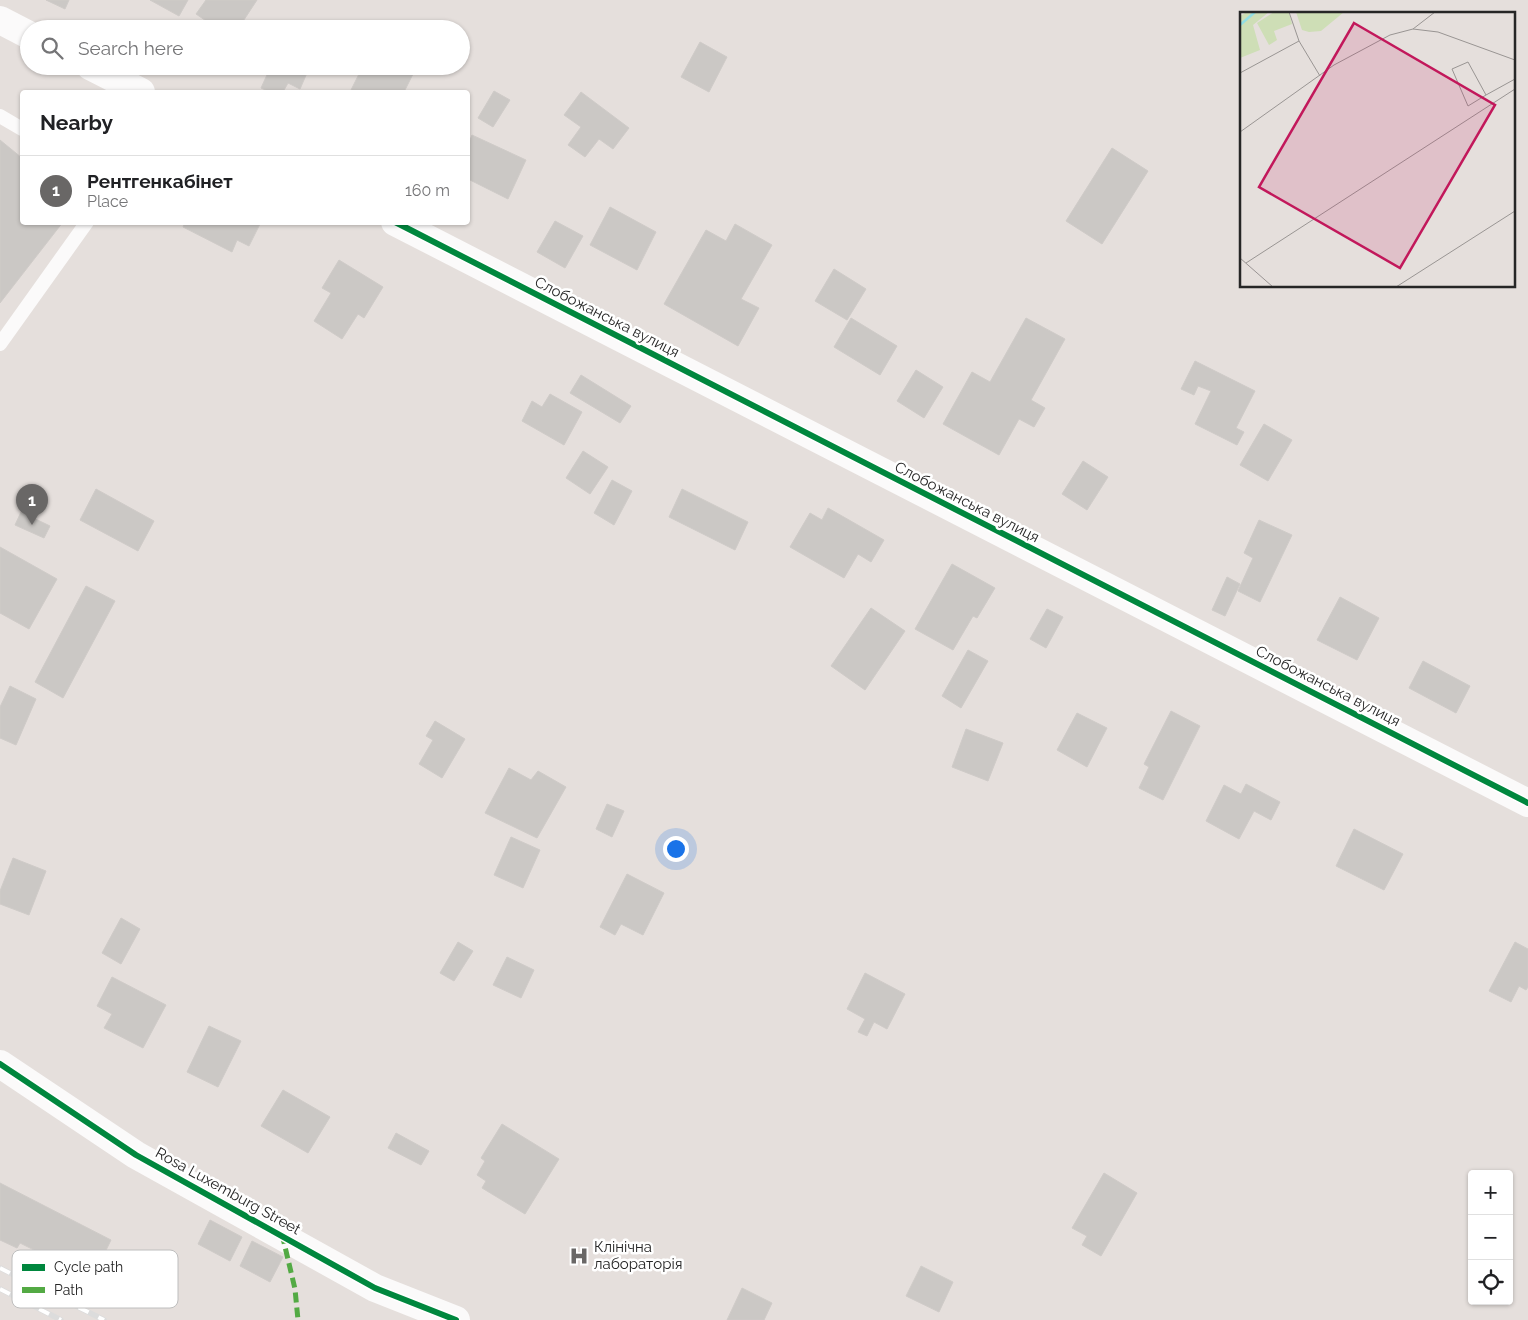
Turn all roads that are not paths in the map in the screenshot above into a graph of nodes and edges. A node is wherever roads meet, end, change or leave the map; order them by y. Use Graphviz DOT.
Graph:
graph roads {
  1 [pos="0,20"];
  2 [pos="20,30"];
  3 [pos="108,75"];
  4 [pos="137,90"];
  5 [pos="0,116"];
  6 [pos="20,128"];
  7 [pos="85,225"];
  8 [pos="401,225"];
  9 [pos="0,344"];
  10 [pos="1528,803"];
  11 [pos="0,1064"];
  12 [pos="456,1320"];
  1 -- 2 [label="street"];
  3 -- 4 [label="street"];
  5 -- 6 [label="lane"];
  7 -- 9 [label="lane"];
  8 -- 10 [label="street, Слобожанська вулиця"];
  11 -- 12 [label="street, Rosa Luxemburg Street"];
}
